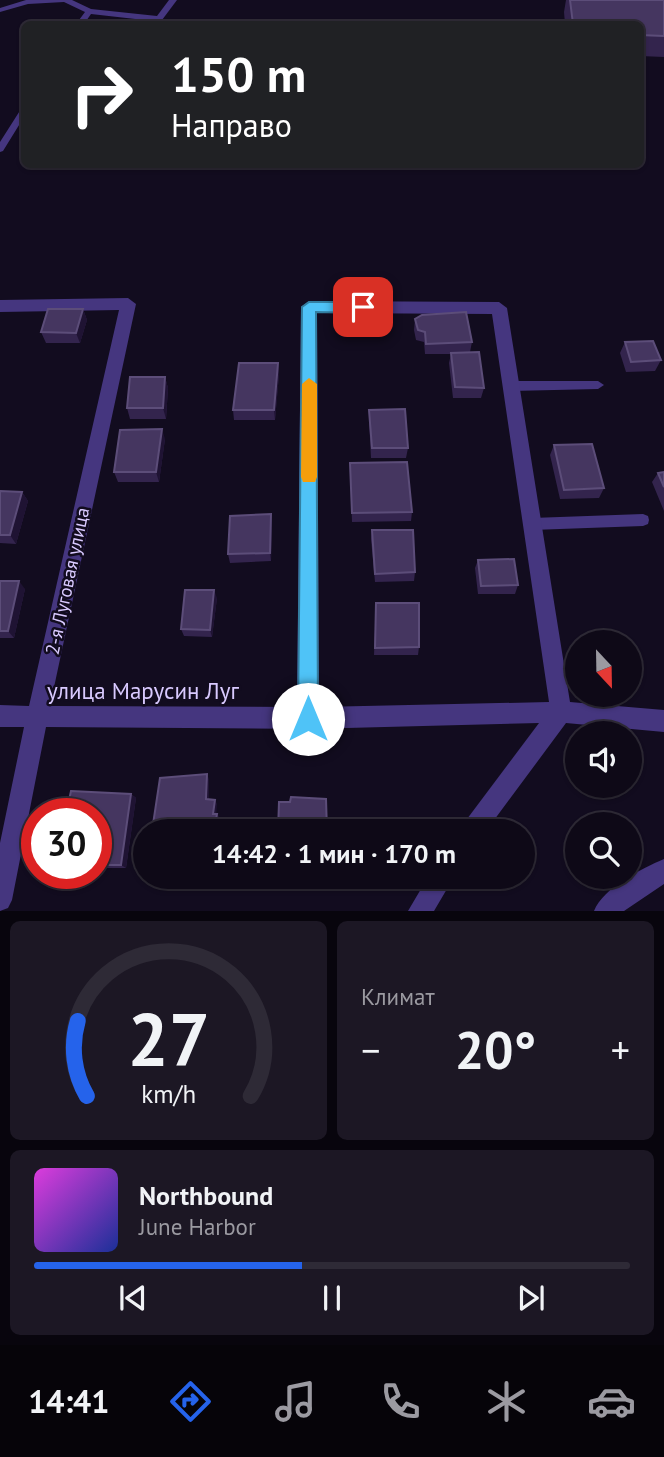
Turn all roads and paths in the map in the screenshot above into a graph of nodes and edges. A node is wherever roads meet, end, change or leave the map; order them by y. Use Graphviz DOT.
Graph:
graph roads {
  1 [pos="64,0"];
  2 [pos="173,0"];
  3 [pos="0,10"];
  4 [pos="89,11"];
  5 [pos="82,21"];
  6 [pos="151,21"];
  7 [pos="158,21"];
  8 [pos="21,116"];
  9 [pos="0,149"];
  10 [pos="0,306"];
  11 [pos="598,385"];
  12 [pos="511,386"];
  13 [pos="643,520"];
  14 [pos="532,524"];
  15 [pos="561,712"];
  16 [pos="0,716"];
  17 [pos="37,716"];
  18 [pos="308,719"];
  19 [pos="664,721"];
  20 [pos="480,819"];
  21 [pos="664,871"];
  22 [pos="434,889"];
  23 [pos="0,900"];
  24 [pos="420,911"];
  25 [pos="606,911"];
  1 -- 3 [label="lane"];
  1 -- 4 [label="lane"];
  2 -- 7 [label="lane"];
  4 -- 5 [label="lane"];
  4 -- 6 [label="lane"];
  8 -- 9 [label="lane"];
  10 -- 17 [label="street, 2-я Луговая улица"];
  11 -- 12 [label="lane"];
  12 -- 14 [label="street"];
  12 -- 18 [label="street"];
  13 -- 14 [label="lane"];
  14 -- 15 [label="street"];
  15 -- 18 [label="street, улица Марусин Луг"];
  15 -- 19 [label="street, улица Марусин Луг"];
  15 -- 20 [label="street"];
  16 -- 17 [label="street, улица Марусин Луг"];
  17 -- 18 [label="street, улица Марусин Луг"];
  17 -- 23 [label="street, 2-я Луговая улица"];
  21 -- 25 [label="street"];
  22 -- 24 [label="street"];
}
